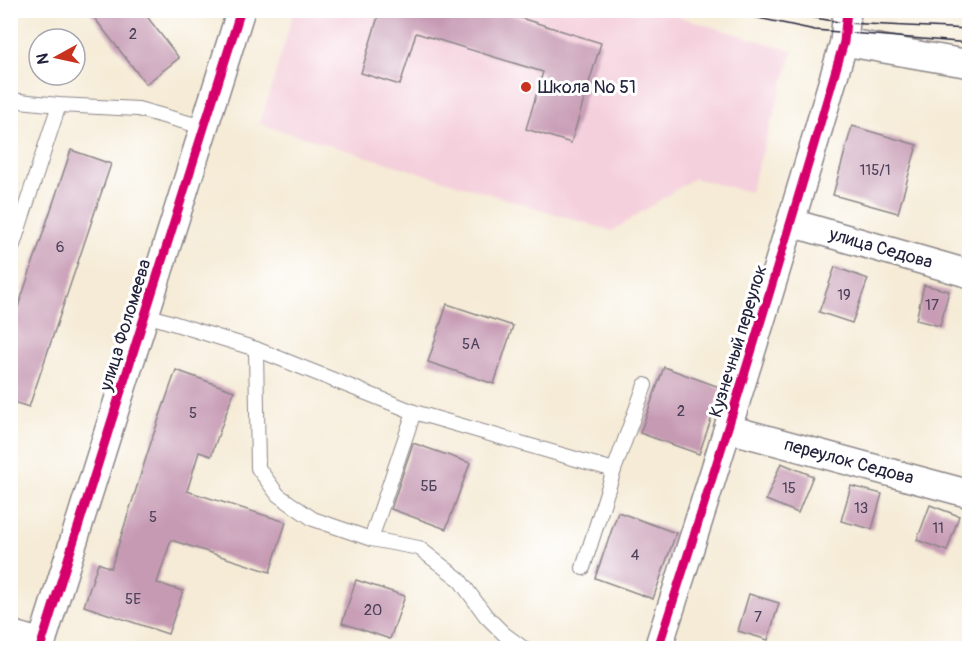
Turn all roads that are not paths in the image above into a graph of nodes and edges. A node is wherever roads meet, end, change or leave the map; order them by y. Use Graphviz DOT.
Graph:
graph roads {
  1 [pos="241,10"];
  2 [pos="847,10"];
  3 [pos="844,42"];
  4 [pos="969,64"];
  5 [pos="10,100"];
  6 [pos="59,105"];
  7 [pos="203,127"];
  8 [pos="792,223"];
  9 [pos="10,254"];
  10 [pos="969,274"];
  11 [pos="147,315"];
  12 [pos="256,349"];
  13 [pos="645,384"];
  14 [pos="414,412"];
  15 [pos="729,429"];
  16 [pos="614,470"];
  17 [pos="969,494"];
  18 [pos="371,539"];
  19 [pos="583,568"];
  20 [pos="10,634"];
  21 [pos="46,647"];
  22 [pos="523,648"];
  23 [pos="658,648"];
  1 -- 7 [label="street, улица Фоломеева"];
  2 -- 3 [label="street, Кузнечный переулок"];
  3 -- 4 [label="street"];
  3 -- 8 [label="street, Кузнечный переулок"];
  5 -- 6 [label="lane"];
  6 -- 7 [label="lane"];
  6 -- 9 [label="lane"];
  7 -- 11 [label="street, улица Фоломеева"];
  8 -- 10 [label="street, улица Седова"];
  8 -- 15 [label="street, Кузнечный переулок"];
  11 -- 12 [label="lane"];
  11 -- 21 [label="street, улица Фоломеева"];
  12 -- 14 [label="lane"];
  12 -- 18 [label="lane"];
  13 -- 16 [label="lane"];
  14 -- 16 [label="lane"];
  14 -- 18 [label="lane"];
  15 -- 17 [label="street, переулок Седова"];
  15 -- 23 [label="street, Кузнечный переулок"];
  16 -- 19 [label="lane"];
  18 -- 22 [label="lane"];
  20 -- 21 [label="street"];
}
